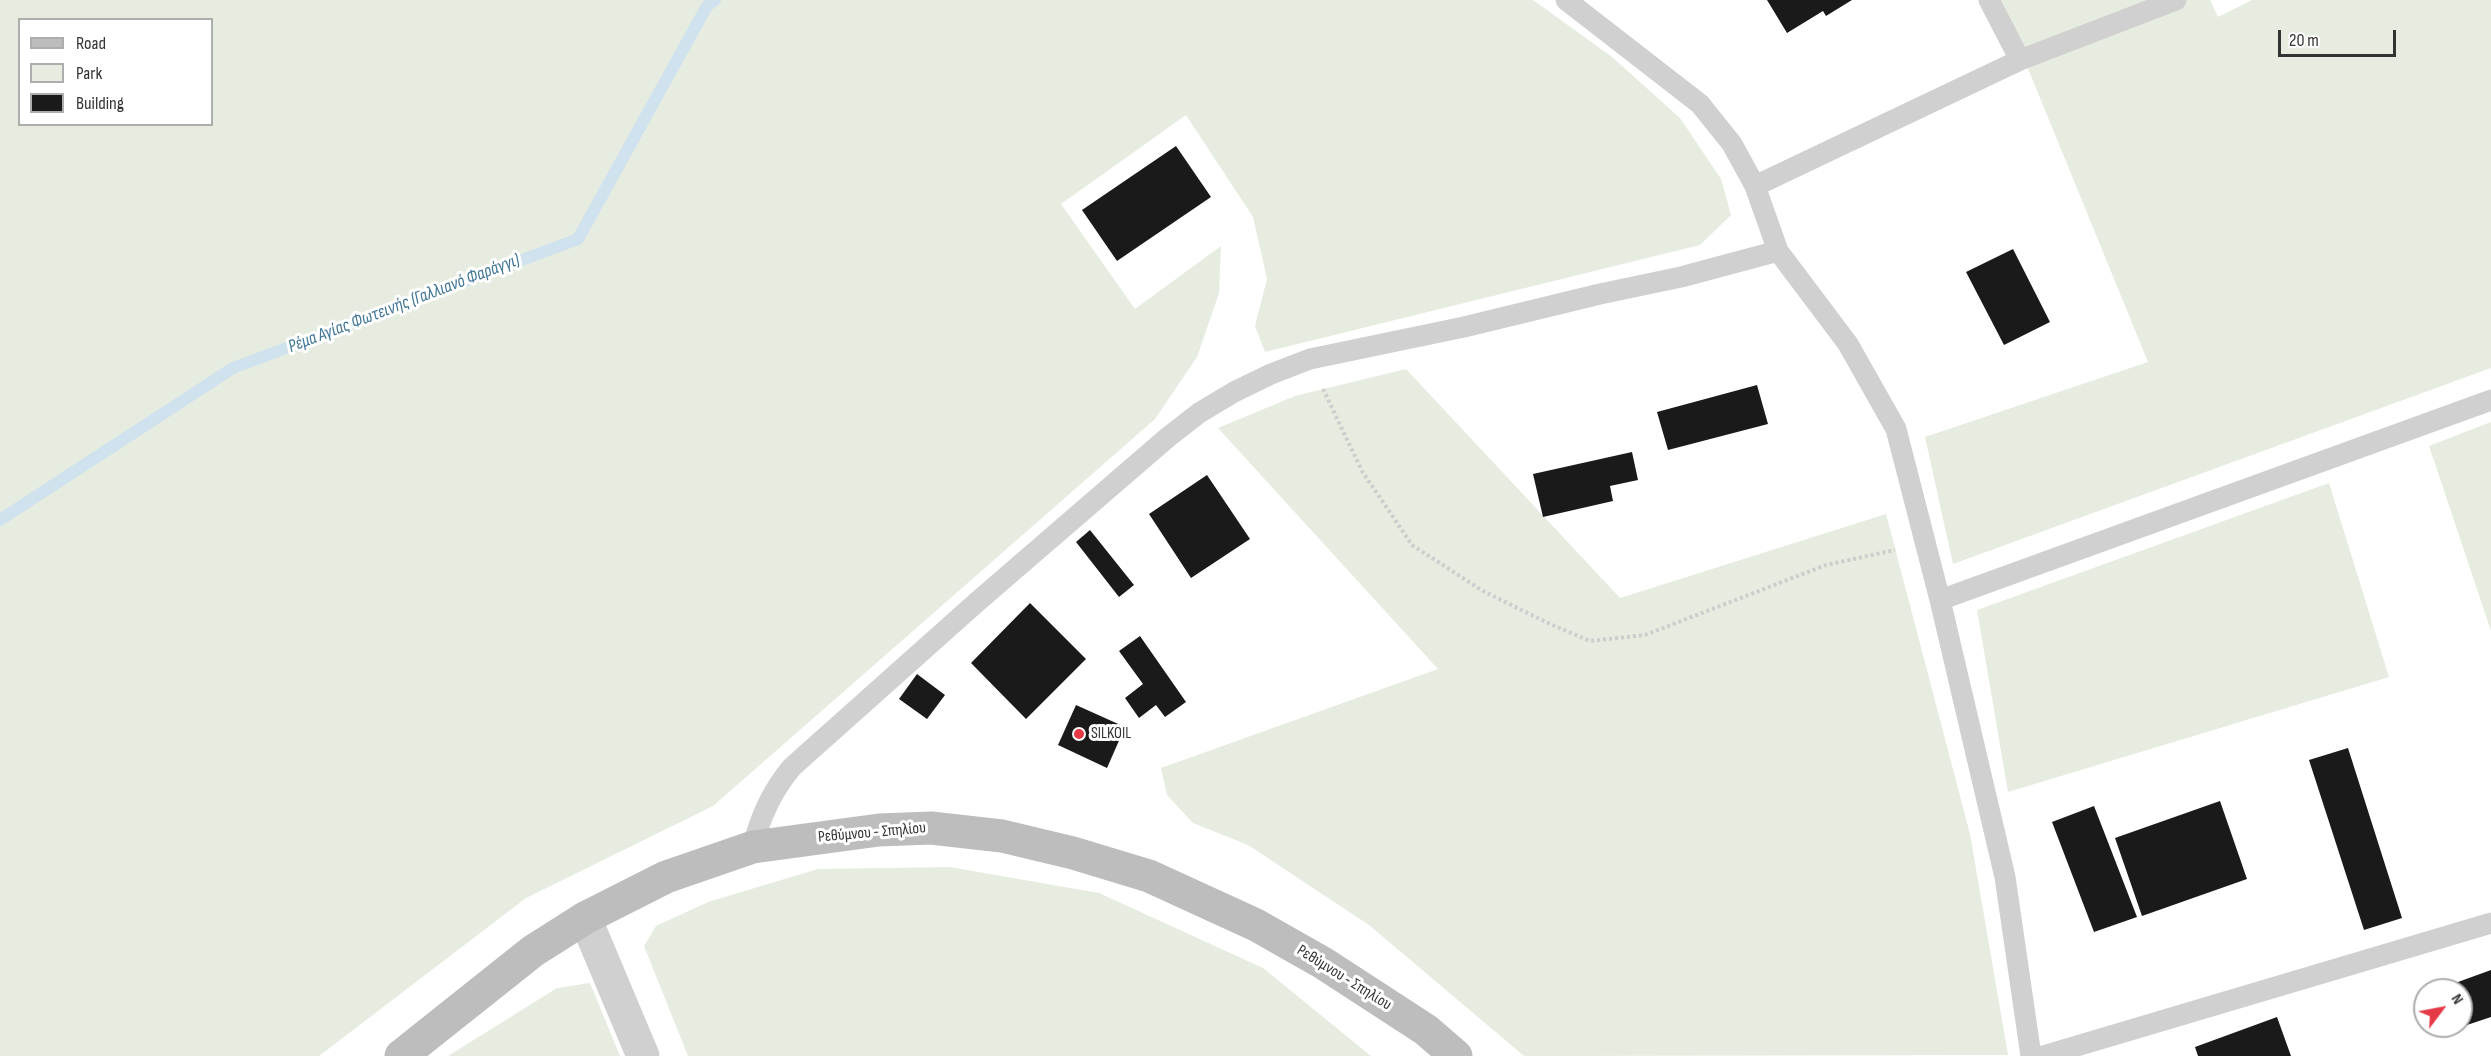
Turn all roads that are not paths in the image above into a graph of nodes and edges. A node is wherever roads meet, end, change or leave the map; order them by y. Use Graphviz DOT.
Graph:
graph roads {
  1 [pos="1566,0"];
  2 [pos="1989,0"];
  3 [pos="2176,0"];
  4 [pos="2020,60"];
  5 [pos="1755,186"];
  6 [pos="1778,251"];
  7 [pos="2491,400"];
  8 [pos="1940,600"];
  9 [pos="753,847"];
  10 [pos="585,918"];
  11 [pos="2491,922"];
  12 [pos="402,1056"];
  13 [pos="643,1056"];
  14 [pos="1456,1056"];
  15 [pos="2031,1056"];
  16 [pos="2043,1056"];
  1 -- 5 [label="lane"];
  2 -- 4 [label="lane"];
  3 -- 4 [label="lane"];
  4 -- 5 [label="lane"];
  5 -- 6 [label="lane"];
  6 -- 8 [label="lane"];
  6 -- 9 [label="lane"];
  7 -- 8 [label="lane"];
  8 -- 15 [label="lane"];
  9 -- 10 [label="main road, Ρεθύμνου - Σπηλίου"];
  9 -- 14 [label="main road, Ρεθύμνου - Σπηλίου"];
  10 -- 12 [label="main road, Ρεθύμνου - Σπηλίου"];
  10 -- 13 [label="street"];
  11 -- 16 [label="lane"];
}
